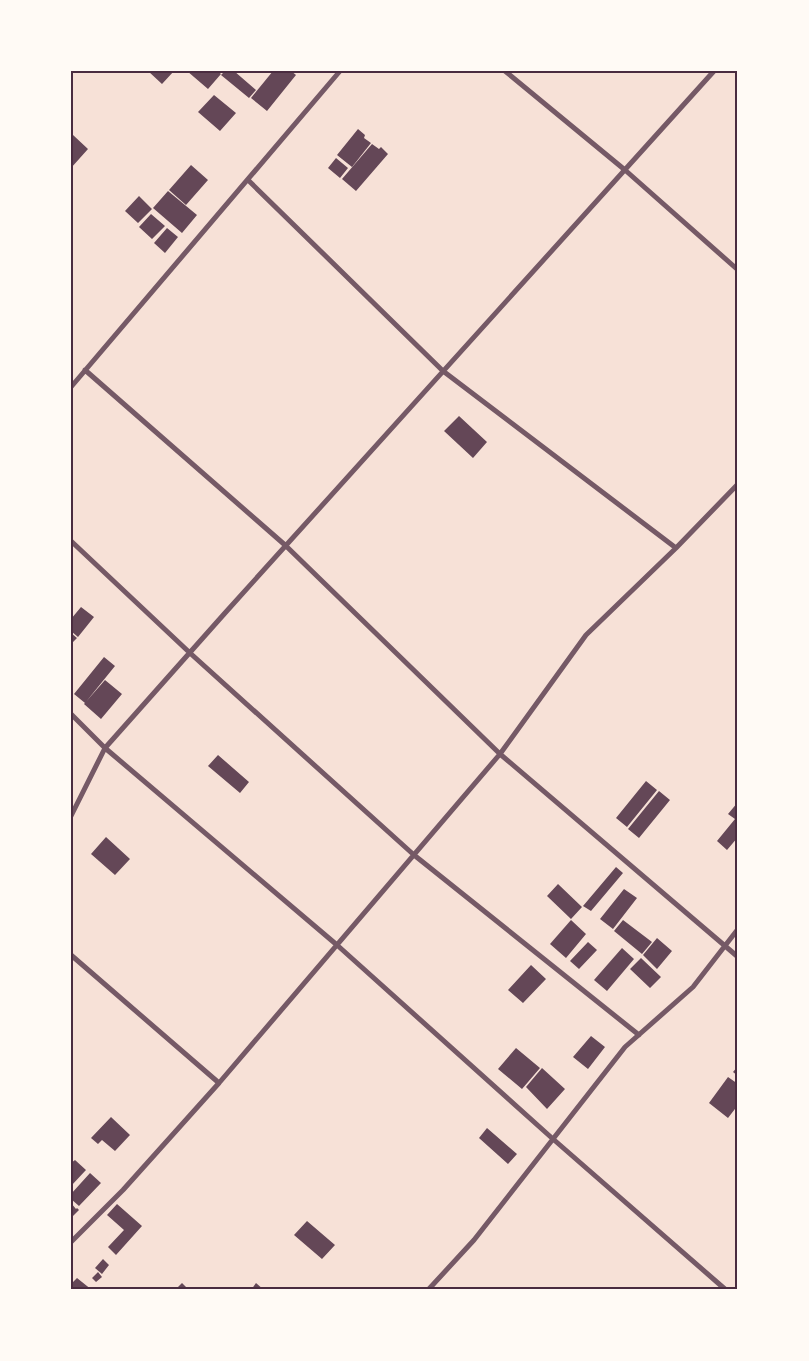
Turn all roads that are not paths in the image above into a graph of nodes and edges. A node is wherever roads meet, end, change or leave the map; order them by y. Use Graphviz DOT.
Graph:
graph roads {
  1 [pos="340,71"];
  2 [pos="505,71"];
  3 [pos="714,71"];
  4 [pos="625,170"];
  5 [pos="248,180"];
  6 [pos="738,270"];
  7 [pos="85,370"];
  8 [pos="442,371"];
  9 [pos="71,387"];
  10 [pos="738,484"];
  11 [pos="71,541"];
  12 [pos="286,546"];
  13 [pos="676,548"];
  14 [pos="190,653"];
  15 [pos="71,714"];
  16 [pos="105,748"];
  17 [pos="500,754"];
  18 [pos="71,816"];
  19 [pos="414,855"];
  20 [pos="738,929"];
  21 [pos="337,945"];
  22 [pos="723,946"];
  23 [pos="71,955"];
  24 [pos="738,957"];
  25 [pos="639,1035"];
  26 [pos="219,1083"];
  27 [pos="553,1139"];
  28 [pos="71,1242"];
  29 [pos="428,1290"];
  30 [pos="726,1290"];
  1 -- 5 [label="street"];
  2 -- 4 [label="street"];
  3 -- 4 [label="street"];
  4 -- 6 [label="street"];
  4 -- 8 [label="street"];
  5 -- 7 [label="street"];
  5 -- 8 [label="street"];
  7 -- 9 [label="street"];
  7 -- 12 [label="street"];
  8 -- 12 [label="street"];
  8 -- 13 [label="street"];
  10 -- 13 [label="street"];
  11 -- 14 [label="street"];
  12 -- 14 [label="street"];
  12 -- 17 [label="street"];
  13 -- 17 [label="street"];
  14 -- 16 [label="street"];
  14 -- 19 [label="street"];
  15 -- 16 [label="street"];
  16 -- 18 [label="street"];
  16 -- 21 [label="street"];
  17 -- 19 [label="street"];
  17 -- 22 [label="street"];
  19 -- 21 [label="street"];
  19 -- 25 [label="street"];
  20 -- 22 [label="street"];
  21 -- 26 [label="street"];
  21 -- 27 [label="street"];
  22 -- 24 [label="street"];
  22 -- 25 [label="street"];
  23 -- 26 [label="street"];
  25 -- 27 [label="street"];
  26 -- 28 [label="street"];
  27 -- 29 [label="street"];
  27 -- 30 [label="street"];
}
